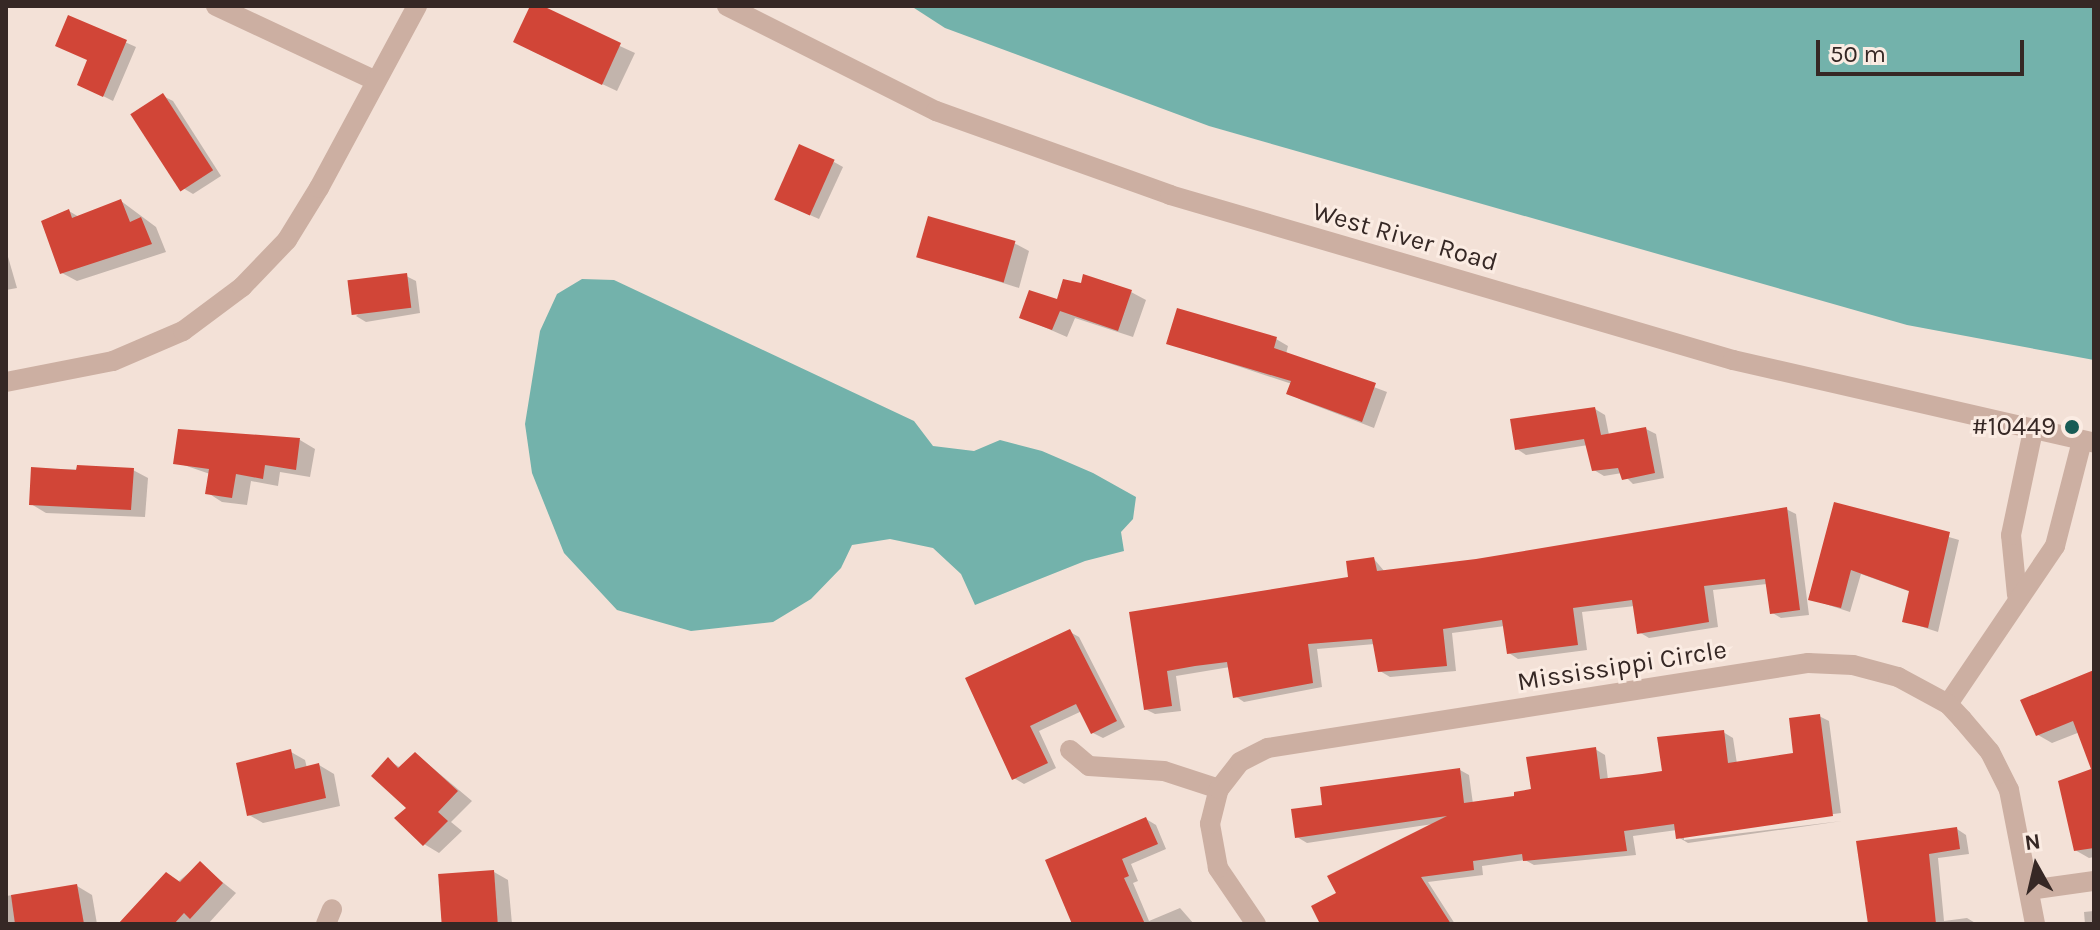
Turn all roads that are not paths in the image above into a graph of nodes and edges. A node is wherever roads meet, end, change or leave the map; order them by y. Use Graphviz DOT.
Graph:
graph roads {
  1 [pos="216,6"];
  2 [pos="417,6"];
  3 [pos="727,6"];
  4 [pos="374,80"];
  5 [pos="6,382"];
  6 [pos="2033,431"];
  7 [pos="2088,442"];
  8 [pos="2017,595"];
  9 [pos="1948,704"];
  10 [pos="1070,750"];
  11 [pos="1219,789"];
  12 [pos="2094,881"];
  13 [pos="2030,890"];
  14 [pos="1256,924"];
  15 [pos="2035,924"];
  1 -- 4 [label="street"];
  2 -- 4 [label="street"];
  3 -- 6 [label="street, West River Road"];
  4 -- 5 [label="street"];
  6 -- 7 [label="street, West River Road"];
  6 -- 8 [label="street"];
  7 -- 8 [label="street"];
  8 -- 9 [label="street"];
  9 -- 11 [label="street, Mississippi Circle"];
  9 -- 13 [label="street, Mississippi Circle"];
  10 -- 11 [label="street"];
  11 -- 14 [label="street, Mississippi Circle"];
  12 -- 13 [label="street"];
  13 -- 15 [label="street, Mississippi Circle"];
}
